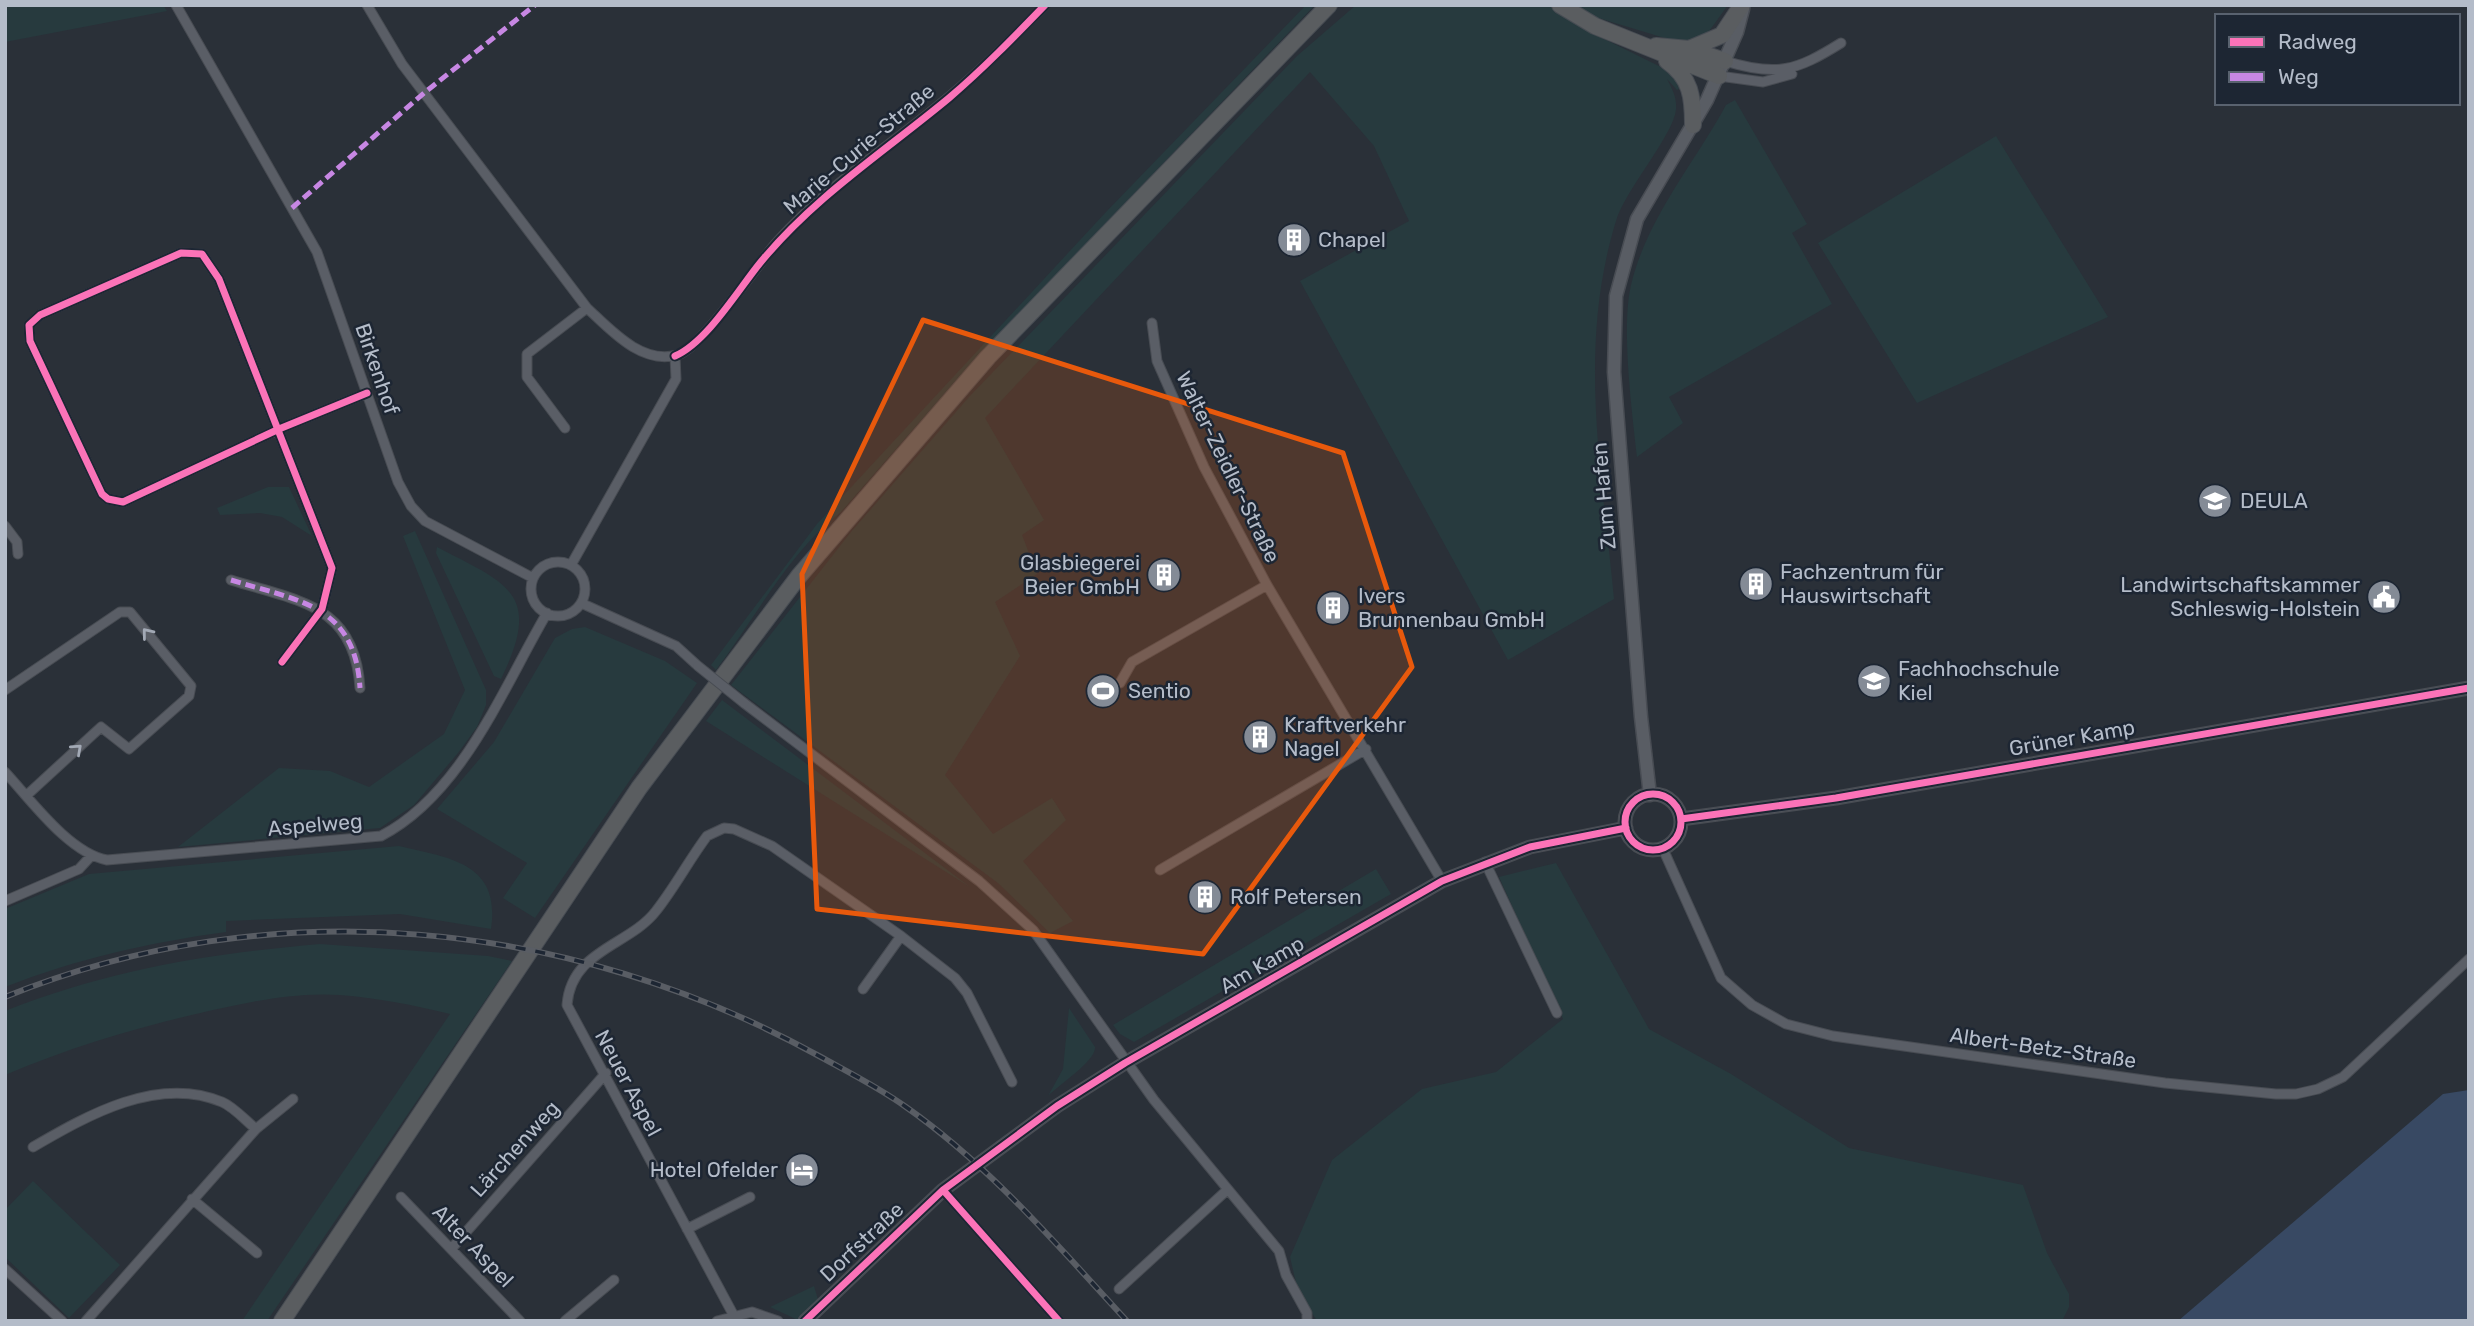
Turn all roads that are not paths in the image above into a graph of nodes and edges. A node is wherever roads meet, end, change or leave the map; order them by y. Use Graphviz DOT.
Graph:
graph roads {
  1 [pos="176,5"];
  2 [pos="367,5"];
  3 [pos="1045,5"];
  4 [pos="1329,5"];
  5 [pos="1341,5"];
  6 [pos="1560,5"];
  7 [pos="1743,5"];
  8 [pos="1841,43"];
  9 [pos="1640,45"];
  10 [pos="1689,49"];
  11 [pos="1280,54"];
  12 [pos="1661,54"];
  13 [pos="1814,60"];
  14 [pos="1722,68"];
  15 [pos="1693,125"];
  16 [pos="587,307"];
  17 [pos="1152,323"];
  18 [pos="675,356"];
  19 [pos="367,393"];
  20 [pos="565,428"];
  21 [pos="279,429"];
  22 [pos="5,527"];
  23 [pos="18,554"];
  24 [pos="571,565"];
  25 [pos="533,578"];
  26 [pos="231,580"];
  27 [pos="1267,585"];
  28 [pos="581,603"];
  29 [pos="322,609"];
  30 [pos="547,613"];
  31 [pos="282,662"];
  32 [pos="1120,683"];
  33 [pos="360,688"];
  34 [pos="2469,688"];
  35 [pos="5,690"];
  36 [pos="1366,749"];
  37 [pos="5,772"];
  38 [pos="27,795"];
  39 [pos="1650,795"];
  40 [pos="1681,819"];
  41 [pos="1626,828"];
  42 [pos="1663,849"];
  43 [pos="91,856"];
  44 [pos="1485,862"];
  45 [pos="1160,870"];
  46 [pos="1442,881"];
  47 [pos="5,901"];
  48 [pos="901,936"];
  49 [pos="2469,958"];
  50 [pos="863,989"];
  51 [pos="1557,1013"];
  52 [pos="1125,1063"];
  53 [pos="606,1073"];
  54 [pos="1013,1083"];
  55 [pos="293,1099"];
  56 [pos="256,1129"];
  57 [pos="33,1147"];
  58 [pos="943,1190"];
  59 [pos="1226,1191"];
  60 [pos="401,1196"];
  61 [pos="750,1197"];
  62 [pos="192,1199"];
  63 [pos="687,1229"];
  64 [pos="452,1248"];
  65 [pos="257,1253"];
  66 [pos="5,1269"];
  67 [pos="614,1280"];
  68 [pos="1119,1289"];
  69 [pos="734,1316"];
  70 [pos="62,1321"];
  71 [pos="86,1321"];
  72 [pos="282,1321"];
  73 [pos="520,1321"];
  74 [pos="565,1321"];
  75 [pos="717,1321"];
  76 [pos="778,1321"];
  77 [pos="805,1321"];
  78 [pos="1059,1321"];
  79 [pos="1307,1321"];
  1 -- 19 [label="street, Birkenhof"];
  2 -- 16 [label="street"];
  3 -- 18 [label="street, Marie-Curie-Straße"];
  4 -- 11 [label="highway"];
  5 -- 11 [label="highway"];
  6 -- 9 [label="highway"];
  7 -- 10 [label="highway"];
  7 -- 14 [label="main road"];
  8 -- 13 [label="street"];
  9 -- 10 [label="highway"];
  9 -- 12 [label="highway"];
  10 -- 14 [label="highway"];
  11 -- 72 [label="highway"];
  12 -- 14 [label="highway"];
  12 -- 15 [label="highway"];
  13 -- 14 [label="street"];
  13 -- 14 [label="street"];
  14 -- 15 [label="main road, Zum Hafen"];
  15 -- 39 [label="main road, Zum Hafen"];
  16 -- 18 [label="street"];
  16 -- 20 [label="street"];
  17 -- 27 [label="street, Walter-Zeidler-Straße"];
  18 -- 24 [label="street"];
  19 -- 21 [label="street"];
  19 -- 25 [label="street, Birkenhof"];
  21 -- 21 [label="street"];
  21 -- 29 [label="street"];
  22 -- 23 [label="street"];
  24 -- 25 [label="street"];
  24 -- 28 [label="street"];
  25 -- 30 [label="street"];
  26 -- 29 [label="street"];
  27 -- 32 [label="street, Walter-Zeidler-Straße"];
  27 -- 36 [label="street, Walter-Zeidler-Straße"];
  28 -- 30 [label="street"];
  28 -- 52 [label="street, bridge"];
  29 -- 31 [label="street"];
  29 -- 33 [label="street"];
  30 -- 43 [label="street, Aspelweg"];
  34 -- 40 [label="main road, Grüner Kamp"];
  38 -- 35 [label="street, one-way"];
  36 -- 45 [label="street"];
  36 -- 46 [label="street, Walter-Zeidler-Straße"];
  37 -- 38 [label="street"];
  38 -- 43 [label="street"];
  39 -- 40 [label="main road"];
  39 -- 41 [label="main road"];
  40 -- 42 [label="main road"];
  41 -- 42 [label="main road"];
  41 -- 44 [label="main road, Am Kamp"];
  42 -- 49 [label="street, Albert-Betz-Straße"];
  43 -- 47 [label="street"];
  44 -- 46 [label="main road, Am Kamp"];
  44 -- 51 [label="street"];
  46 -- 52 [label="main road, Am Kamp"];
  48 -- 50 [label="street"];
  48 -- 53 [label="street, Neuer Aspel"];
  48 -- 54 [label="street"];
  52 -- 58 [label="main road, Am Kamp"];
  52 -- 59 [label="street"];
  53 -- 63 [label="street, Neuer Aspel"];
  53 -- 64 [label="street, Lärchenweg"];
  55 -- 56 [label="street"];
  56 -- 57 [label="street"];
  56 -- 62 [label="street"];
  58 -- 77 [label="main road, Dorfstraße"];
  58 -- 78 [label="street"];
  59 -- 68 [label="street"];
  59 -- 79 [label="street"];
  60 -- 64 [label="street, Alter Aspel"];
  61 -- 63 [label="street"];
  62 -- 65 [label="street"];
  62 -- 71 [label="street"];
  63 -- 69 [label="street, Neuer Aspel"];
  64 -- 73 [label="street, Alter Aspel"];
  66 -- 70 [label="street"];
  67 -- 74 [label="street"];
  69 -- 75 [label="street"];
  69 -- 76 [label="street"];
}
